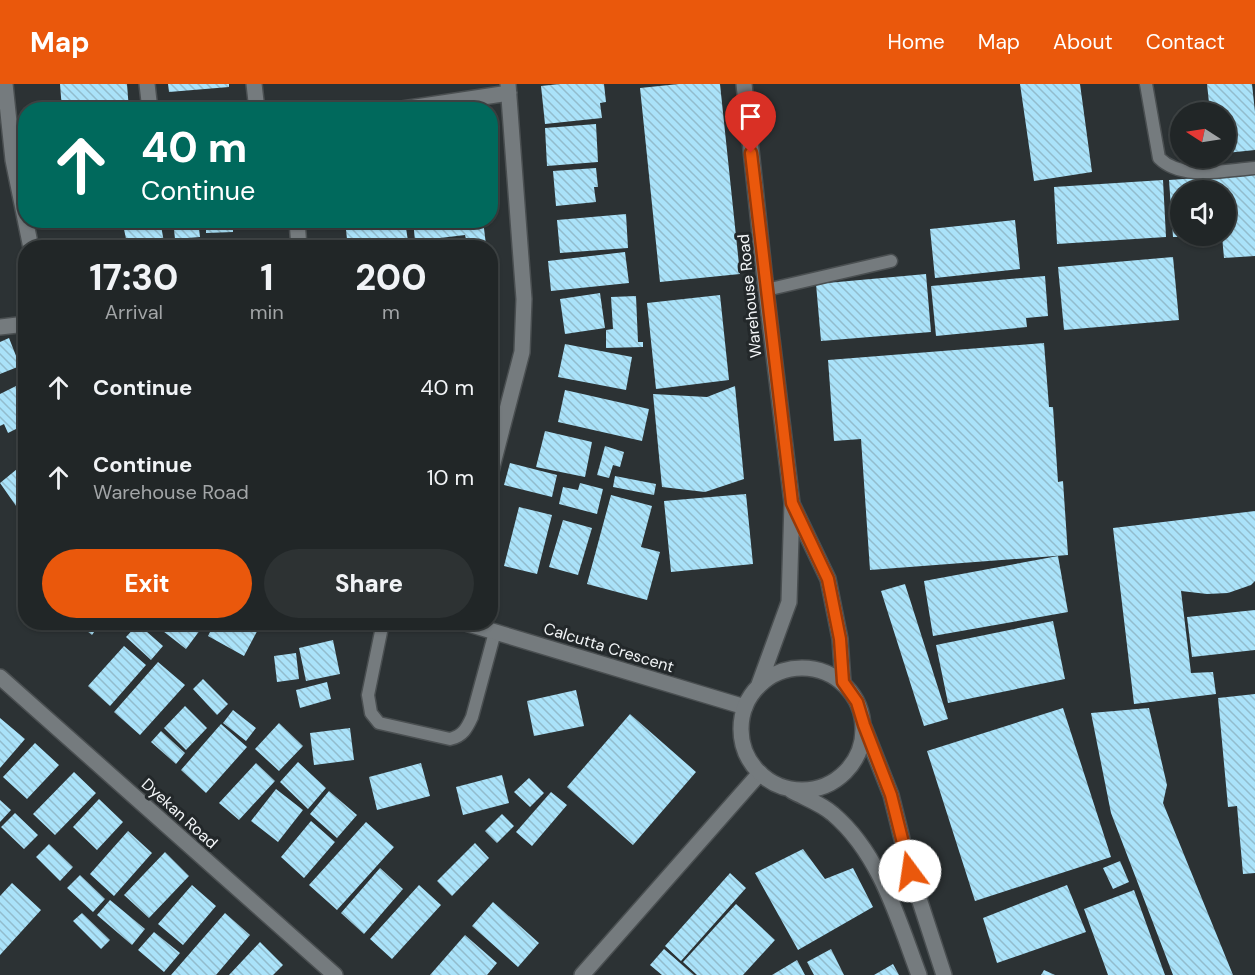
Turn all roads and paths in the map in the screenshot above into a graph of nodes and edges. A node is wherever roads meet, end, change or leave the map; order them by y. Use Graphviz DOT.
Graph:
graph roads {
  1 [pos="4,84"];
  2 [pos="147,84"];
  3 [pos="254,84"];
  4 [pos="744,84"];
  5 [pos="1146,84"];
  6 [pos="508,88"];
  7 [pos="149,102"];
  8 [pos="256,102"];
  9 [pos="437,102"];
  10 [pos="18,155"];
  11 [pos="1255,168"];
  12 [pos="891,261"];
  13 [pos="766,290"];
  14 [pos="18,325"];
  15 [pos="0,327"];
  16 [pos="498,445"];
  17 [pos="792,503"];
  18 [pos="381,630"];
  19 [pos="488,630"];
  20 [pos="495,632"];
  21 [pos="0,677"];
  22 [pos="843,682"];
  23 [pos="758,687"];
  24 [pos="746,707"];
  25 [pos="864,725"];
  26 [pos="760,773"];
  27 [pos="787,789"];
  28 [pos="335,975"];
  29 [pos="582,975"];
  30 [pos="919,975"];
  31 [pos="944,975"];
  1 -- 10 [label="street"];
  2 -- 7 [label="street"];
  3 -- 8 [label="street"];
  4 -- 13 [label="street, Warehouse Road"];
  5 -- 11 [label="lane"];
  6 -- 9 [label="street"];
  6 -- 16 [label="street"];
  12 -- 13 [label="lane"];
  13 -- 17 [label="street, Warehouse Road"];
  14 -- 15 [label="street"];
  17 -- 22 [label="street, Warehouse Road"];
  17 -- 23 [label="street, Warehouse Road"];
  18 -- 20 [label="lane"];
  19 -- 20 [label="street, Calcutta Crescent"];
  20 -- 24 [label="street, Calcutta Crescent"];
  21 -- 28 [label="street, Dyekan Road"];
  22 -- 23 [label="street"];
  22 -- 25 [label="street"];
  23 -- 24 [label="street"];
  24 -- 26 [label="street"];
  25 -- 27 [label="street"];
  25 -- 31 [label="street"];
  26 -- 27 [label="street"];
  26 -- 29 [label="street"];
  27 -- 30 [label="street"];
}
